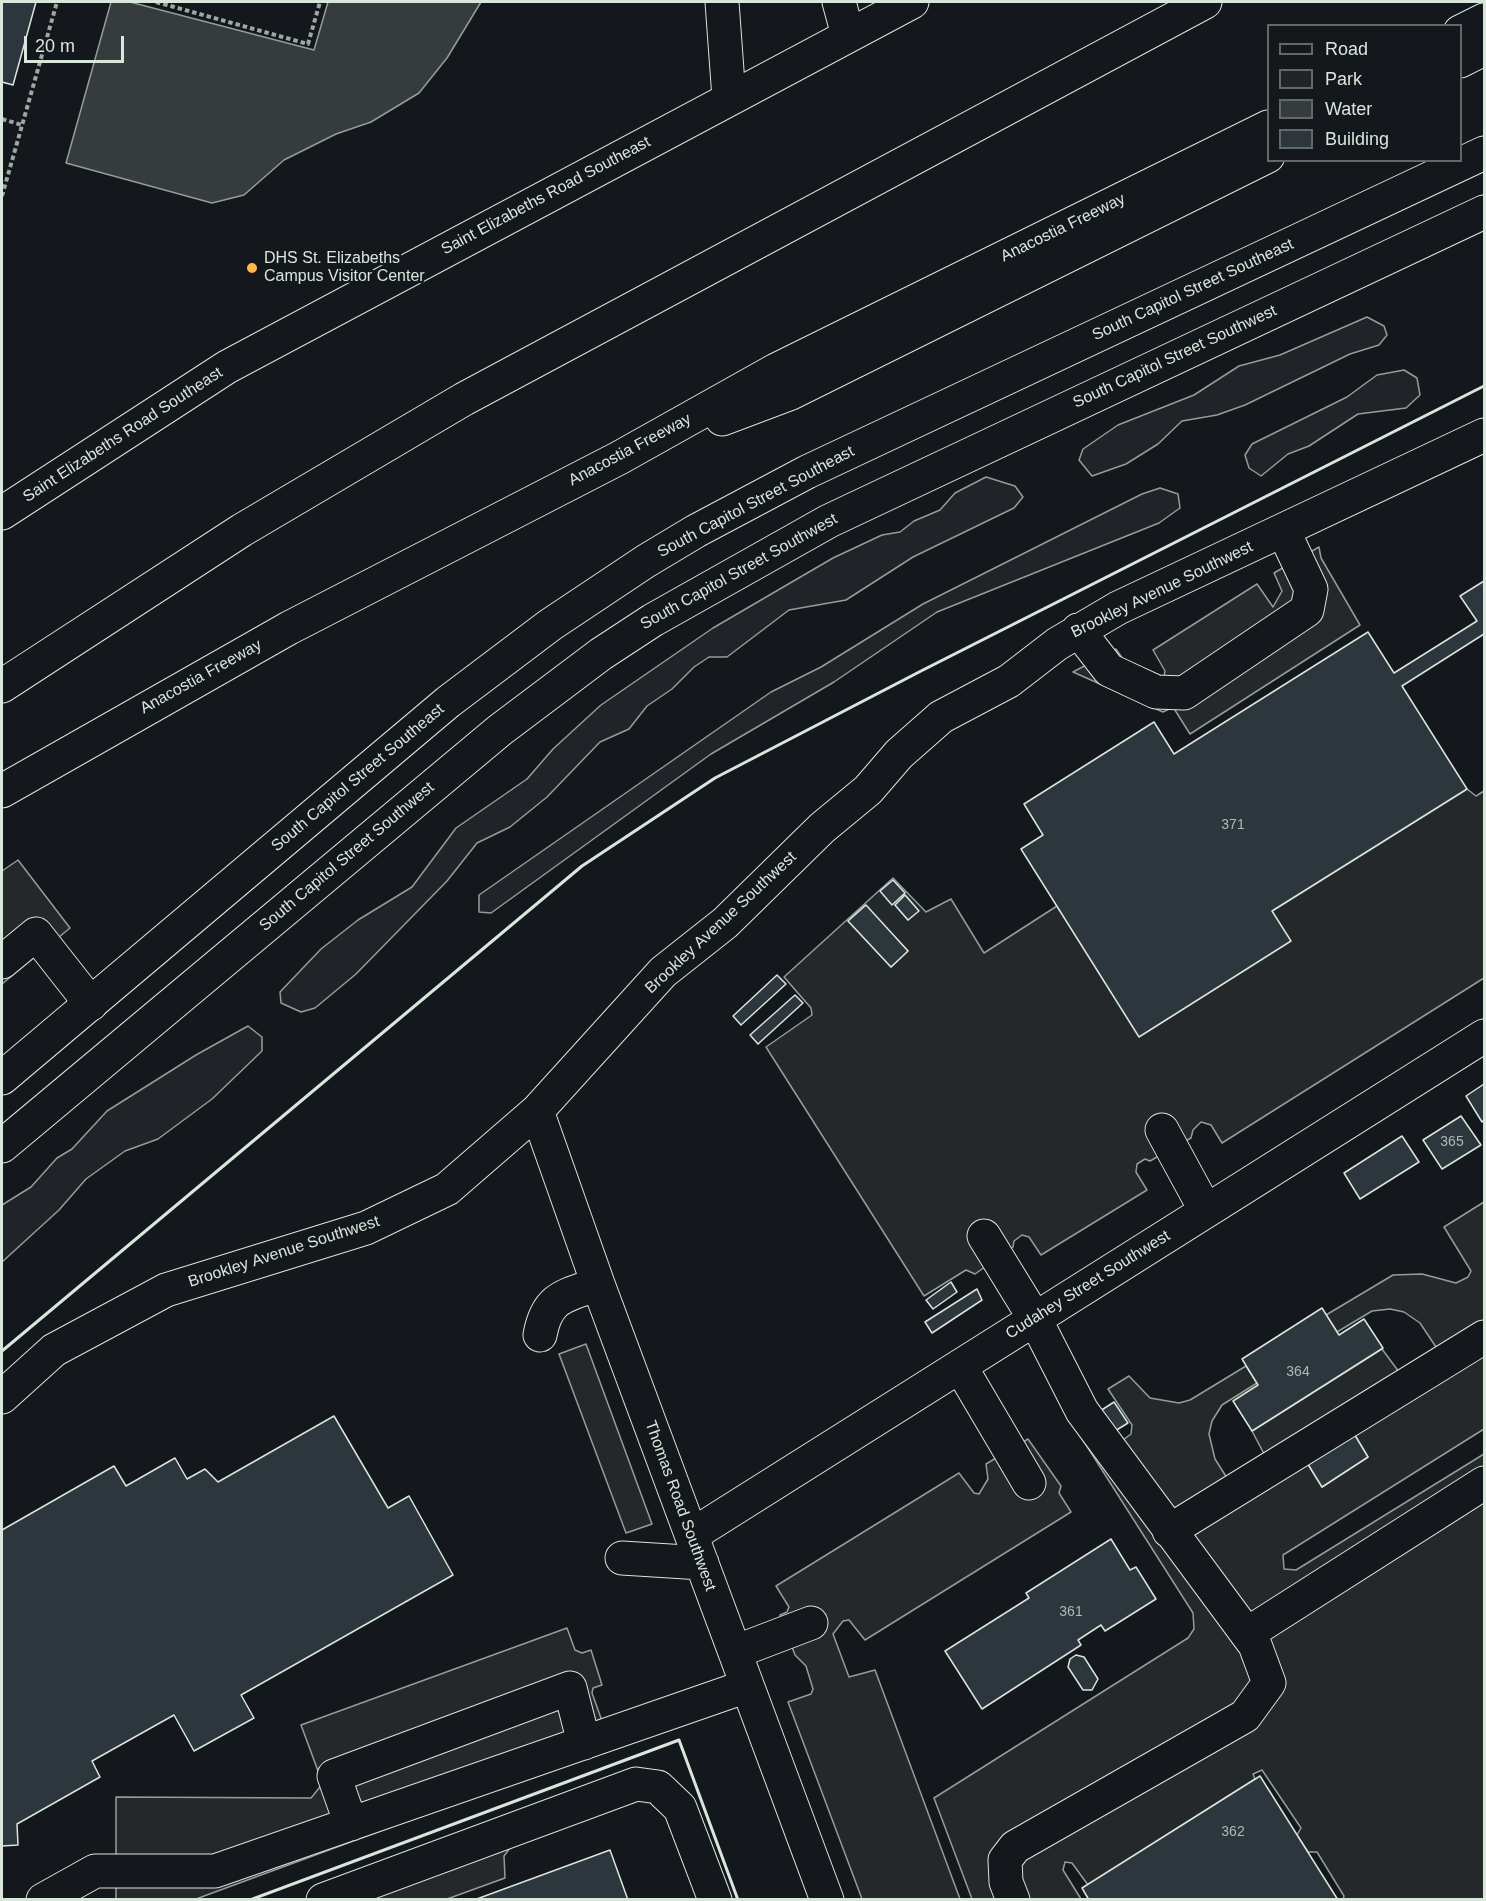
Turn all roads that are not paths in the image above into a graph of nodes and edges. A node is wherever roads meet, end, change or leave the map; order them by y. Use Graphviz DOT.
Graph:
graph roads {
  1 [pos="722,2"];
  2 [pos="839,2"];
  3 [pos="912,2"];
  4 [pos="1205,2"];
  5 [pos="1485,20"];
  6 [pos="1462,32"];
  7 [pos="848,35"];
  8 [pos="1485,49"];
  9 [pos="1462,60"];
  10 [pos="729,98"];
  11 [pos="1267,128"];
  12 [pos="1485,153"];
  13 [pos="1267,157"];
  14 [pos="1485,212"];
  15 [pos="1485,435"];
  16 [pos="619,458"];
  17 [pos="2,513"];
  18 [pos="1283,530"];
  19 [pos="1078,630"];
  20 [pos="2,686"];
  21 [pos="2,791"];
  22 [pos="2,962"];
  23 [pos="91,1004"];
  24 [pos="1485,1036"];
  25 [pos="2,1078"];
  26 [pos="537,1111"];
  27 [pos="1162,1130"];
  28 [pos="2,1146"];
  29 [pos="1206,1211"];
  30 [pos="984,1236"];
  31 [pos="598,1284"];
  32 [pos="1035,1319"];
  33 [pos="540,1335"];
  34 [pos="1485,1337"];
  35 [pos="960,1365"];
  36 [pos="2,1397"];
  37 [pos="1029,1483"];
  38 [pos="1485,1483"];
  39 [pos="1169,1531"];
  40 [pos="697,1549"];
  41 [pos="622,1558"];
  42 [pos="811,1623"];
  43 [pos="1247,1634"];
  44 [pos="735,1653"];
  45 [pos="747,1686"];
  46 [pos="584,1743"];
  47 [pos="351,1824"];
  48 [pos="43,1899"];
  49 [pos="323,1899"];
  50 [pos="715,1899"];
  51 [pos="827,1899"];
  52 [pos="1013,1899"];
  1 -- 10 [label="main road"];
  2 -- 7 [label="main road"];
  3 -- 7 [label="main road, Saint Elizabeths Road Southeast"];
  4 -- 20 [label="main road"];
  5 -- 6 [label="main road"];
  7 -- 10 [label="main road, Saint Elizabeths Road Southeast"];
  8 -- 9 [label="main road"];
  10 -- 17 [label="main road, Saint Elizabeths Road Southeast"];
  11 -- 16 [label="main road, Anacostia Freeway"];
  12 -- 23 [label="main road, South Capitol Street Southeast"];
  13 -- 16 [label="main road"];
  14 -- 28 [label="main road, South Capitol Street Southwest"];
  15 -- 18 [label="main road, Brookley Avenue Southwest"];
  16 -- 21 [label="main road, Anacostia Freeway"];
  18 -- 19 [label="main road, Brookley Avenue Southwest"];
  18 -- 19 [label="main road"];
  19 -- 26 [label="main road, Brookley Avenue Southwest"];
  22 -- 23 [label="main road"];
  23 -- 25 [label="main road, South Capitol Street Southeast"];
  24 -- 29 [label="main road, Cudahey Street Southwest"];
  26 -- 31 [label="main road, Thomas Road Southwest"];
  26 -- 36 [label="main road, Brookley Avenue Southwest"];
  27 -- 29 [label="main road"];
  29 -- 32 [label="main road, Cudahey Street Southwest"];
  30 -- 32 [label="main road"];
  31 -- 33 [label="main road"];
  31 -- 40 [label="main road, Thomas Road Southwest"];
  32 -- 35 [label="main road, Cudahey Street Southwest"];
  32 -- 39 [label="main road"];
  34 -- 39 [label="main road"];
  35 -- 37 [label="main road"];
  35 -- 40 [label="main road, Cudahey Street Southwest"];
  38 -- 43 [label="main road"];
  39 -- 43 [label="main road"];
  40 -- 41 [label="main road"];
  40 -- 44 [label="main road, Thomas Road Southwest"];
  42 -- 44 [label="main road"];
  43 -- 52 [label="main road"];
  44 -- 45 [label="main road, Thomas Road Southwest"];
  45 -- 46 [label="main road"];
  45 -- 51 [label="main road, Thomas Road Southwest"];
  46 -- 47 [label="main road"];
  46 -- 47 [label="main road"];
  47 -- 48 [label="main road"];
  49 -- 50 [label="main road"];
}
